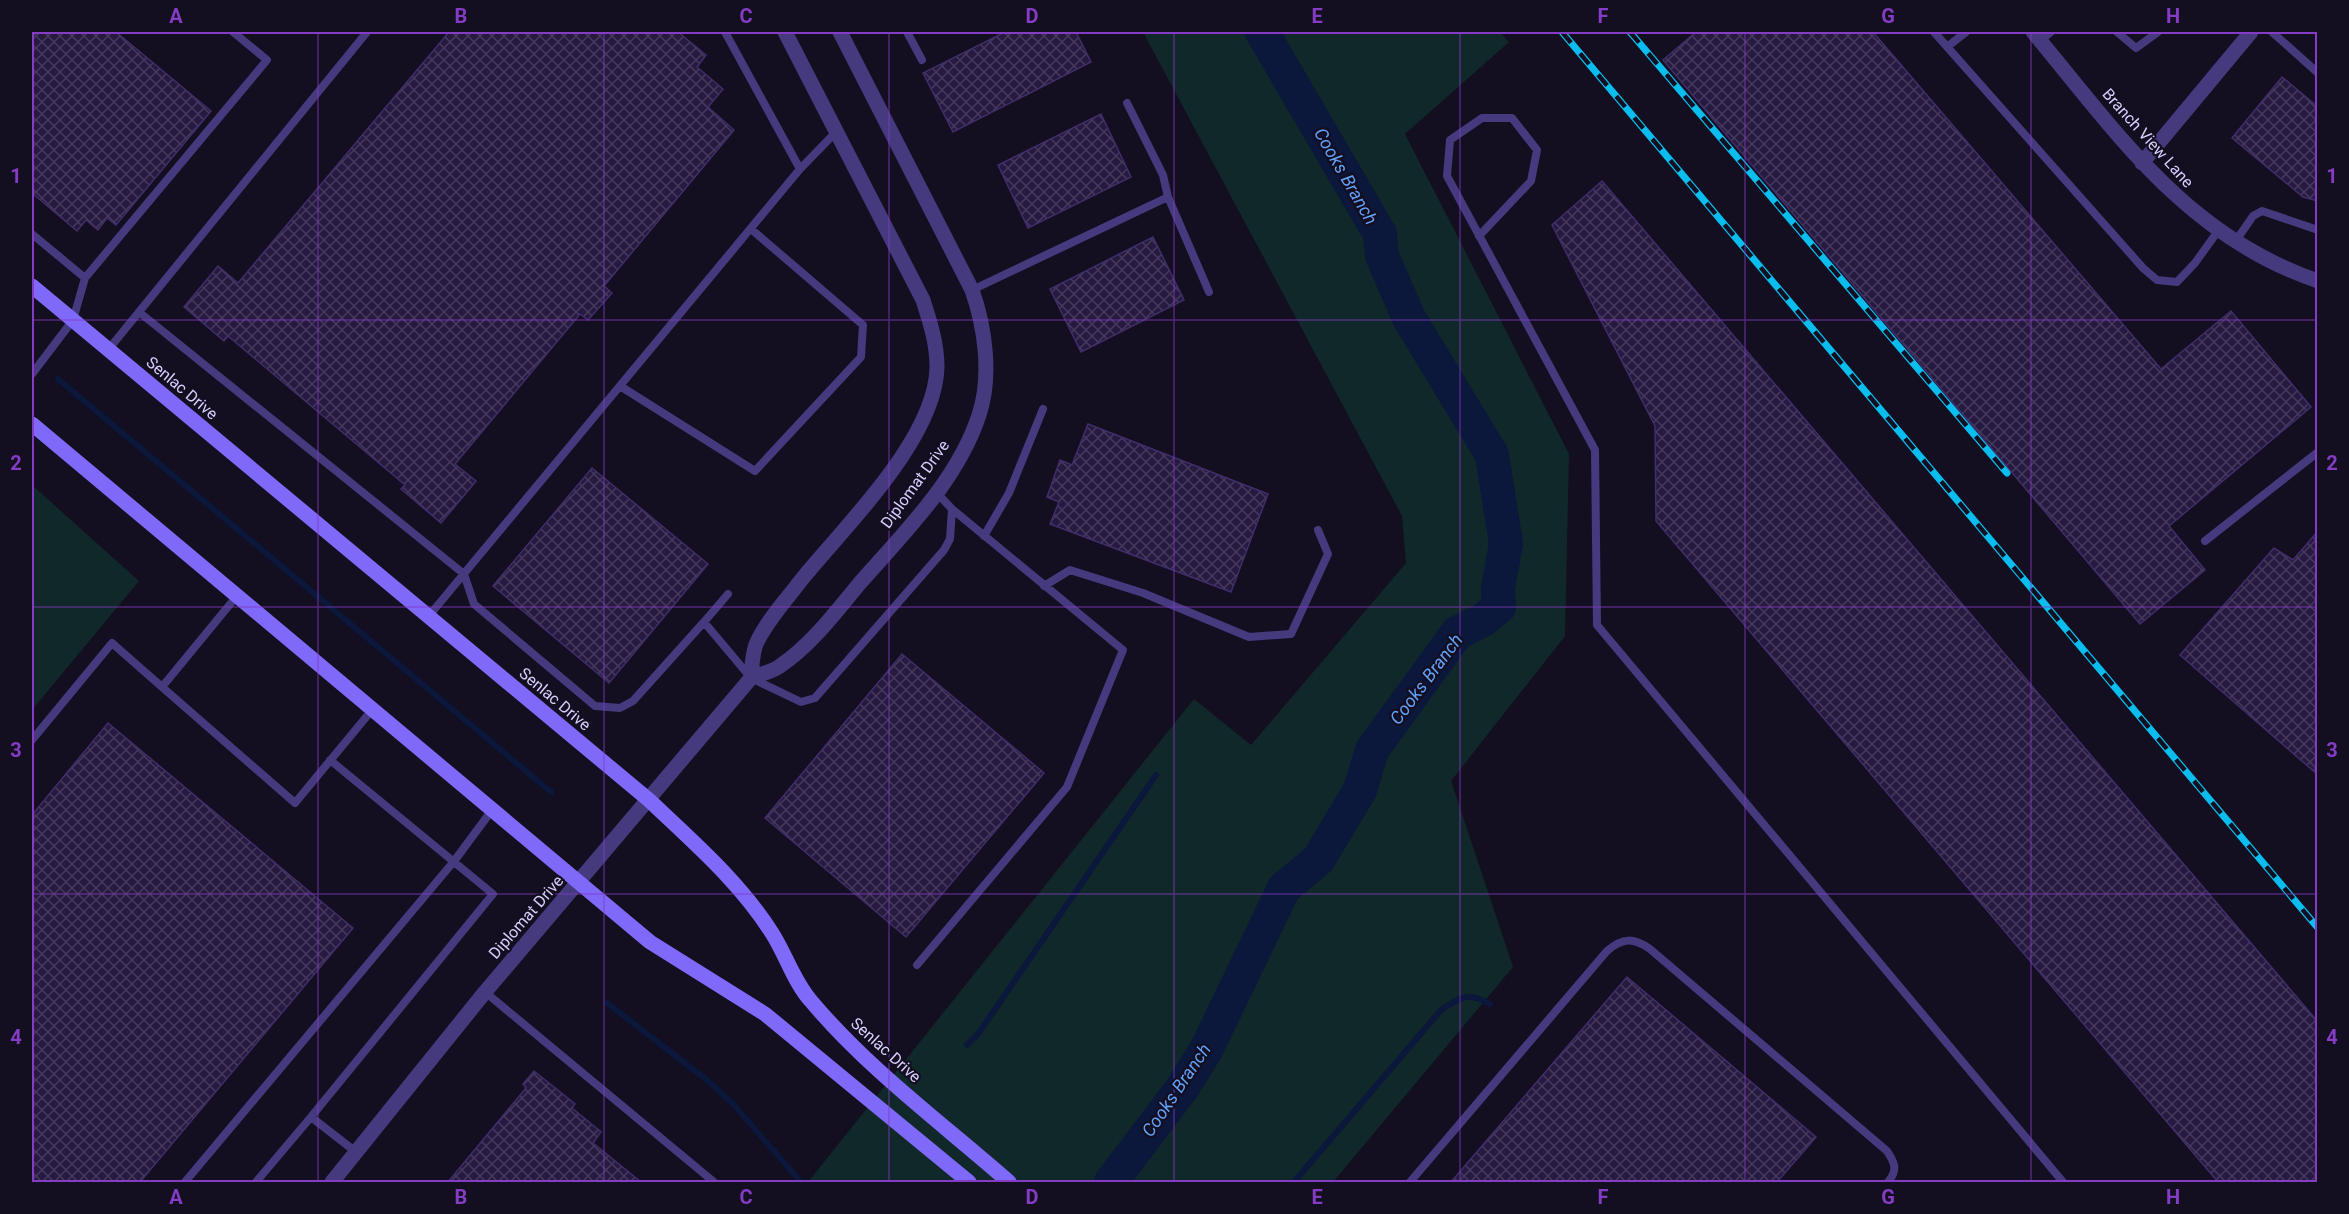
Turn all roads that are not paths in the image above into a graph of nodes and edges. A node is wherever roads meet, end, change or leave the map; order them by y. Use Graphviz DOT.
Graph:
graph roads {
  1 [pos="233,32"];
  2 [pos="367,32"];
  3 [pos="725,32"];
  4 [pos="785,32"];
  5 [pos="840,32"];
  6 [pos="907,32"];
  7 [pos="1934,32"];
  8 [pos="1966,32"];
  9 [pos="2117,32"];
  10 [pos="2158,32"];
  11 [pos="2251,32"];
  12 [pos="2272,32"];
  13 [pos="2041,35"];
  14 [pos="1947,47"];
  15 [pos="922,60"];
  16 [pos="2318,73"];
  17 [pos="1127,103"];
  18 [pos="837,131"];
  19 [pos="2142,163"];
  20 [pos="800,169"];
  21 [pos="1168,197"];
  22 [pos="751,229"];
  23 [pos="2318,230"];
  24 [pos="2218,231"];
  25 [pos="32,234"];
  26 [pos="1479,236"];
  27 [pos="2235,243"];
  28 [pos="84,278"];
  29 [pos="2318,281"];
  30 [pos="32,286"];
  31 [pos="972,290"];
  32 [pos="1209,292"];
  33 [pos="139,312"];
  34 [pos="73,320"];
  35 [pos="108,350"];
  36 [pos="32,374"];
  37 [pos="620,386"];
  38 [pos="1043,409"];
  39 [pos="32,424"];
  40 [pos="2318,452"];
  41 [pos="936,492"];
  42 [pos="952,509"];
  43 [pos="1318,530"];
  44 [pos="984,536"];
  45 [pos="2205,541"];
  46 [pos="464,574"];
  47 [pos="1044,586"];
  48 [pos="728,594"];
  49 [pos="236,597"];
  50 [pos="428,617"];
  51 [pos="704,622"];
  52 [pos="751,678"];
  53 [pos="162,687"];
  54 [pos="372,710"];
  55 [pos="32,740"];
  56 [pos="330,760"];
  57 [pos="649,800"];
  58 [pos="492,810"];
  59 [pos="455,860"];
  60 [pos="580,882"];
  61 [pos="917,965"];
  62 [pos="485,992"];
  63 [pos="311,1117"];
  64 [pos="356,1152"];
  65 [pos="967,1181"];
  66 [pos="185,1182"];
  67 [pos="256,1182"];
  68 [pos="332,1182"];
  69 [pos="714,1182"];
  70 [pos="1009,1182"];
  71 [pos="1410,1182"];
  72 [pos="1888,1182"];
  73 [pos="2063,1182"];
  1 -- 28 [label="lane"];
  2 -- 33 [label="lane"];
  3 -- 20 [label="lane"];
  4 -- 18 [label="street, Diplomat Drive"];
  5 -- 31 [label="street, Diplomat Drive"];
  6 -- 15 [label="lane"];
  7 -- 14 [label="lane"];
  8 -- 14 [label="lane"];
  9 -- 10 [label="lane"];
  11 -- 19 [label="street"];
  12 -- 16 [label="lane"];
  13 -- 19 [label="street, Branch View Lane"];
  14 -- 24 [label="lane"];
  17 -- 21 [label="lane"];
  18 -- 20 [label="lane"];
  18 -- 52 [label="street, Diplomat Drive"];
  19 -- 24 [label="street, Branch View Lane"];
  20 -- 22 [label="lane"];
  21 -- 31 [label="lane"];
  21 -- 32 [label="lane"];
  22 -- 37 [label="lane"];
  22 -- 37 [label="lane"];
  23 -- 27 [label="lane"];
  24 -- 27 [label="street, Branch View Lane"];
  25 -- 28 [label="lane"];
  26 -- 26 [label="lane"];
  26 -- 73 [label="lane"];
  27 -- 29 [label="street, Branch View Lane"];
  28 -- 34 [label="lane"];
  30 -- 34 [label="street, Senlac Drive"];
  31 -- 41 [label="street, Diplomat Drive"];
  33 -- 35 [label="lane"];
  33 -- 46 [label="lane"];
  34 -- 35 [label="street, Senlac Drive"];
  34 -- 36 [label="lane"];
  35 -- 50 [label="street, Senlac Drive"];
  37 -- 46 [label="lane"];
  38 -- 44 [label="lane"];
  39 -- 49 [label="street"];
  40 -- 45 [label="lane"];
  41 -- 42 [label="lane"];
  41 -- 52 [label="street, Diplomat Drive"];
  42 -- 44 [label="lane"];
  42 -- 52 [label="lane"];
  43 -- 47 [label="lane"];
  44 -- 47 [label="lane"];
  46 -- 50 [label="lane"];
  46 -- 51 [label="lane"];
  47 -- 61 [label="lane"];
  48 -- 51 [label="lane"];
  49 -- 53 [label="lane"];
  49 -- 54 [label="street"];
  50 -- 57 [label="street, Senlac Drive"];
  51 -- 52 [label="lane"];
  52 -- 57 [label="street, Diplomat Drive"];
  53 -- 55 [label="lane"];
  53 -- 56 [label="lane"];
  54 -- 56 [label="lane"];
  54 -- 58 [label="street"];
  56 -- 59 [label="lane"];
  57 -- 60 [label="street, Diplomat Drive"];
  57 -- 70 [label="street, Senlac Drive"];
  58 -- 59 [label="lane"];
  58 -- 60 [label="street"];
  59 -- 63 [label="lane"];
  59 -- 66 [label="lane"];
  60 -- 62 [label="street, Diplomat Drive"];
  60 -- 65 [label="street"];
  62 -- 64 [label="street, Diplomat Drive"];
  62 -- 69 [label="lane"];
  63 -- 64 [label="lane"];
  63 -- 67 [label="lane"];
  64 -- 68 [label="street, Diplomat Drive"];
  71 -- 72 [label="lane"];
}
